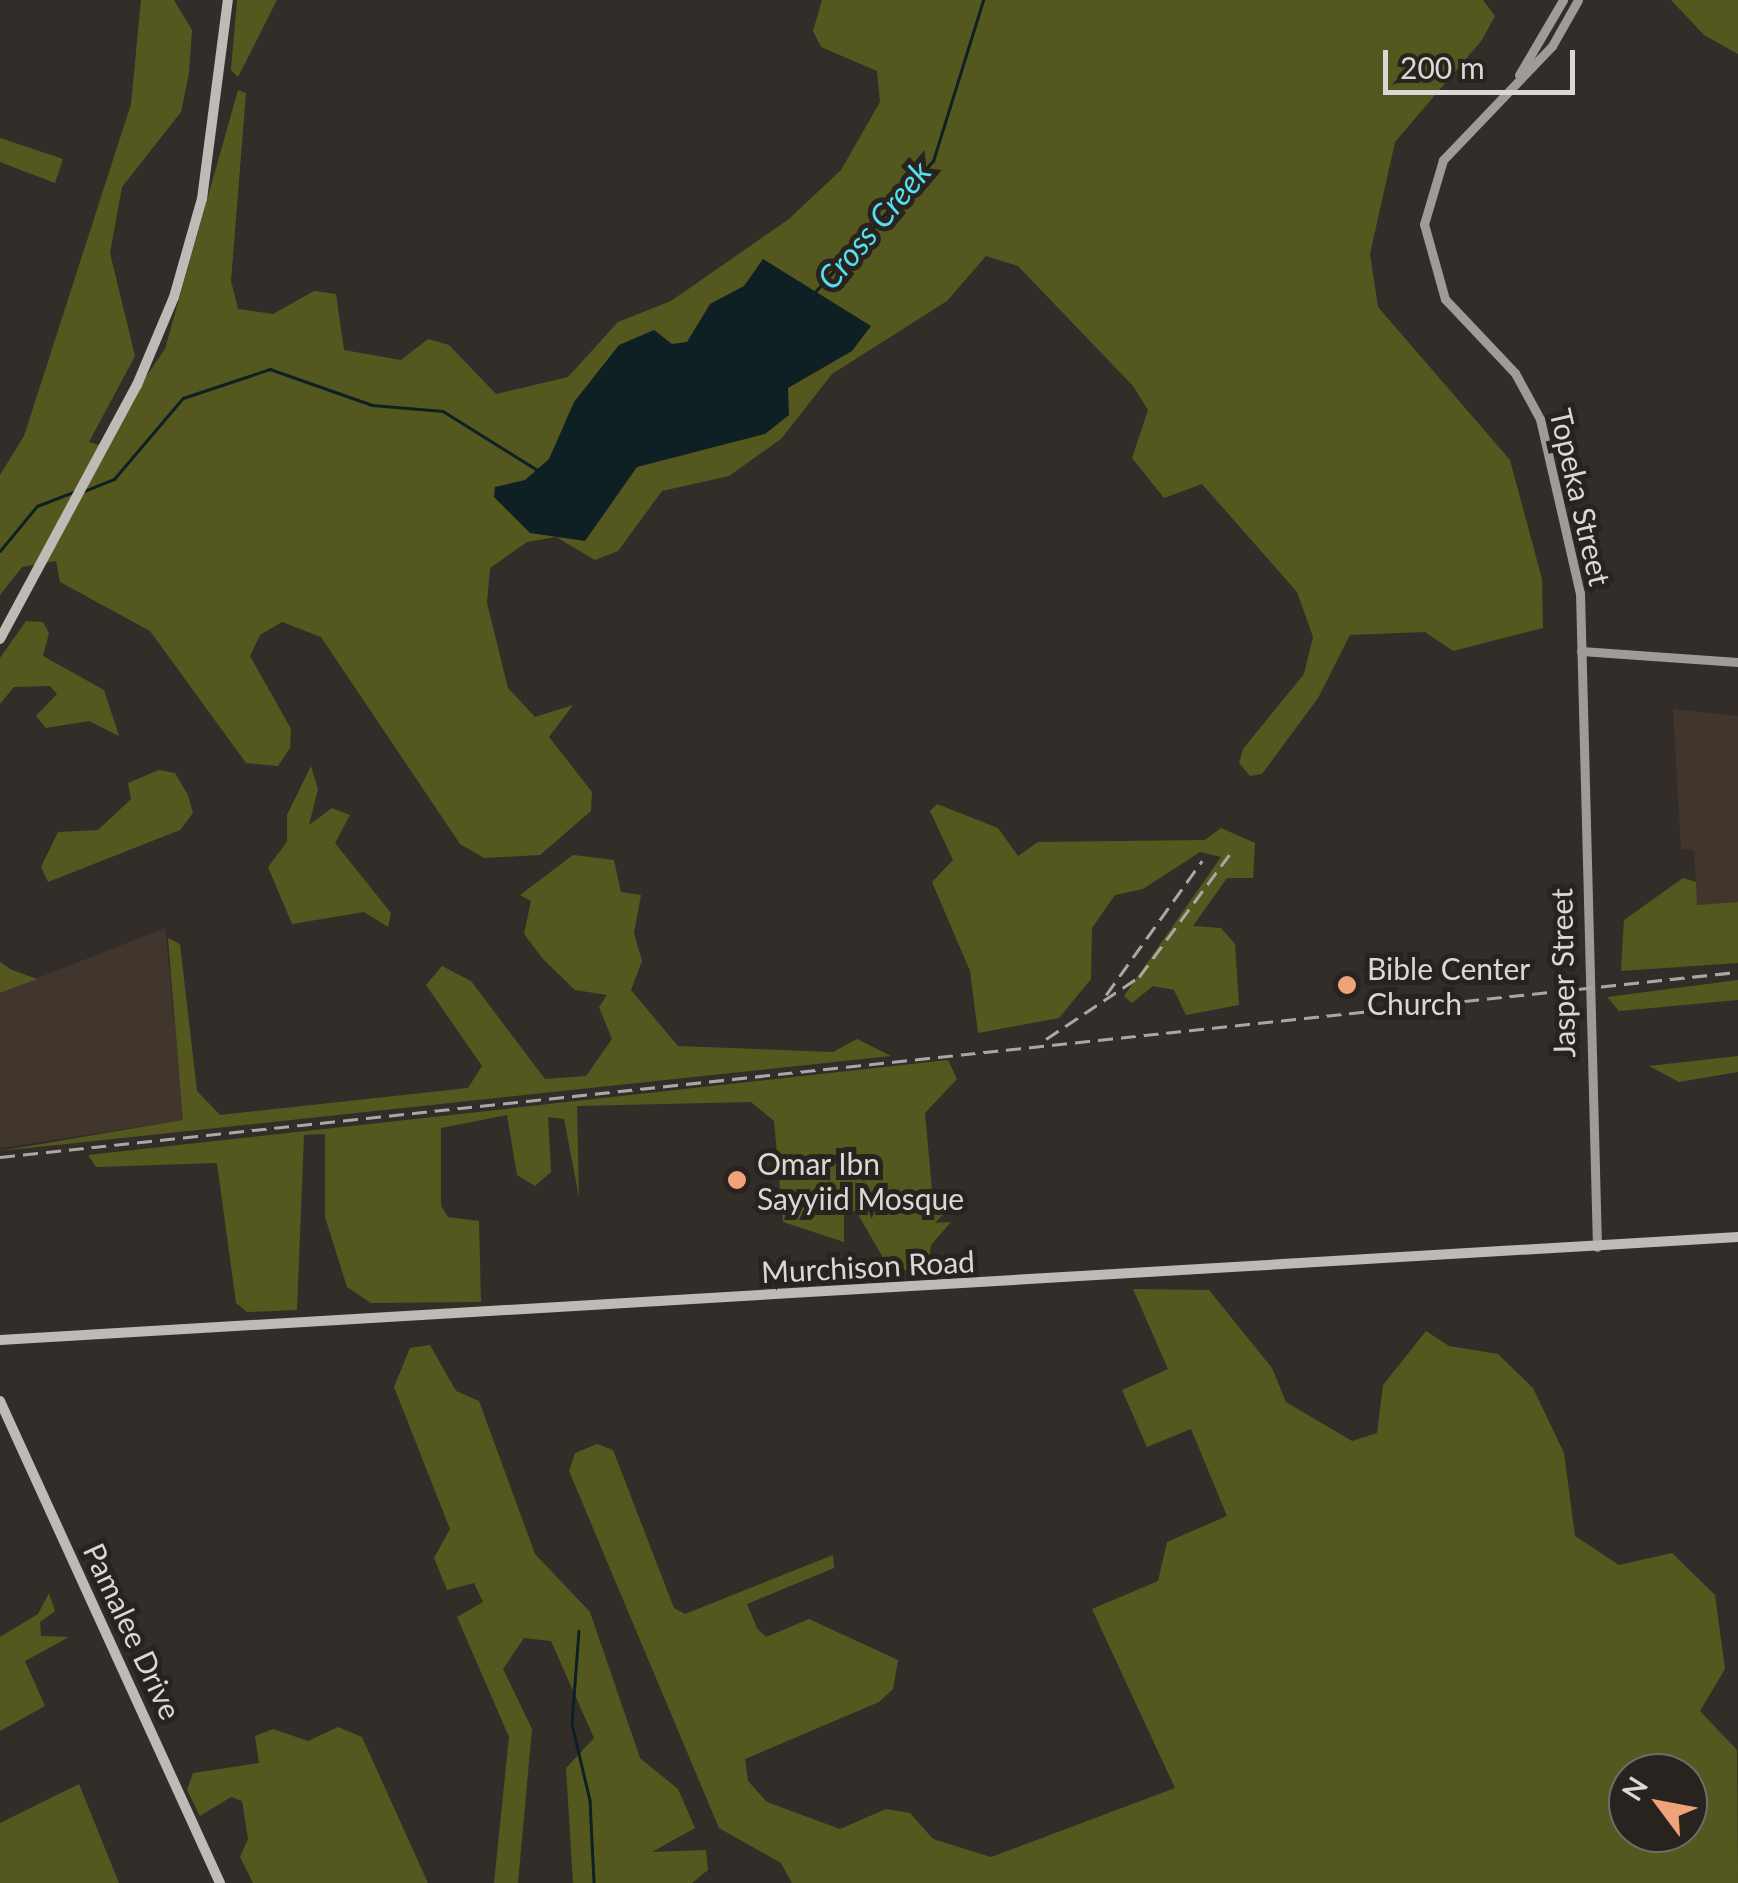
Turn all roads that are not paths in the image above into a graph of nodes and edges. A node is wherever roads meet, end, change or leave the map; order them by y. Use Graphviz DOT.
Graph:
graph roads {
  1 [pos="228,0"];
  2 [pos="1563,0"];
  3 [pos="1578,0"];
  4 [pos="1519,75"];
  5 [pos="0,639"];
  6 [pos="1581,651"];
  7 [pos="1738,662"];
  8 [pos="1579,698"];
  9 [pos="1738,1237"];
  10 [pos="1597,1247"];
  11 [pos="0,1340"];
  12 [pos="0,1401"];
  13 [pos="220,1883"];
  1 -- 5 [label="main road"];
  2 -- 4 [label="street"];
  3 -- 4 [label="street"];
  4 -- 6 [label="street, Topeka Street"];
  6 -- 7 [label="street"];
  6 -- 8 [label="street, Topeka Street"];
  8 -- 10 [label="street, Jasper Street"];
  9 -- 10 [label="main road, Murchison Road"];
  10 -- 11 [label="main road, Murchison Road"];
  12 -- 13 [label="main road, Pamalee Drive"];
}
